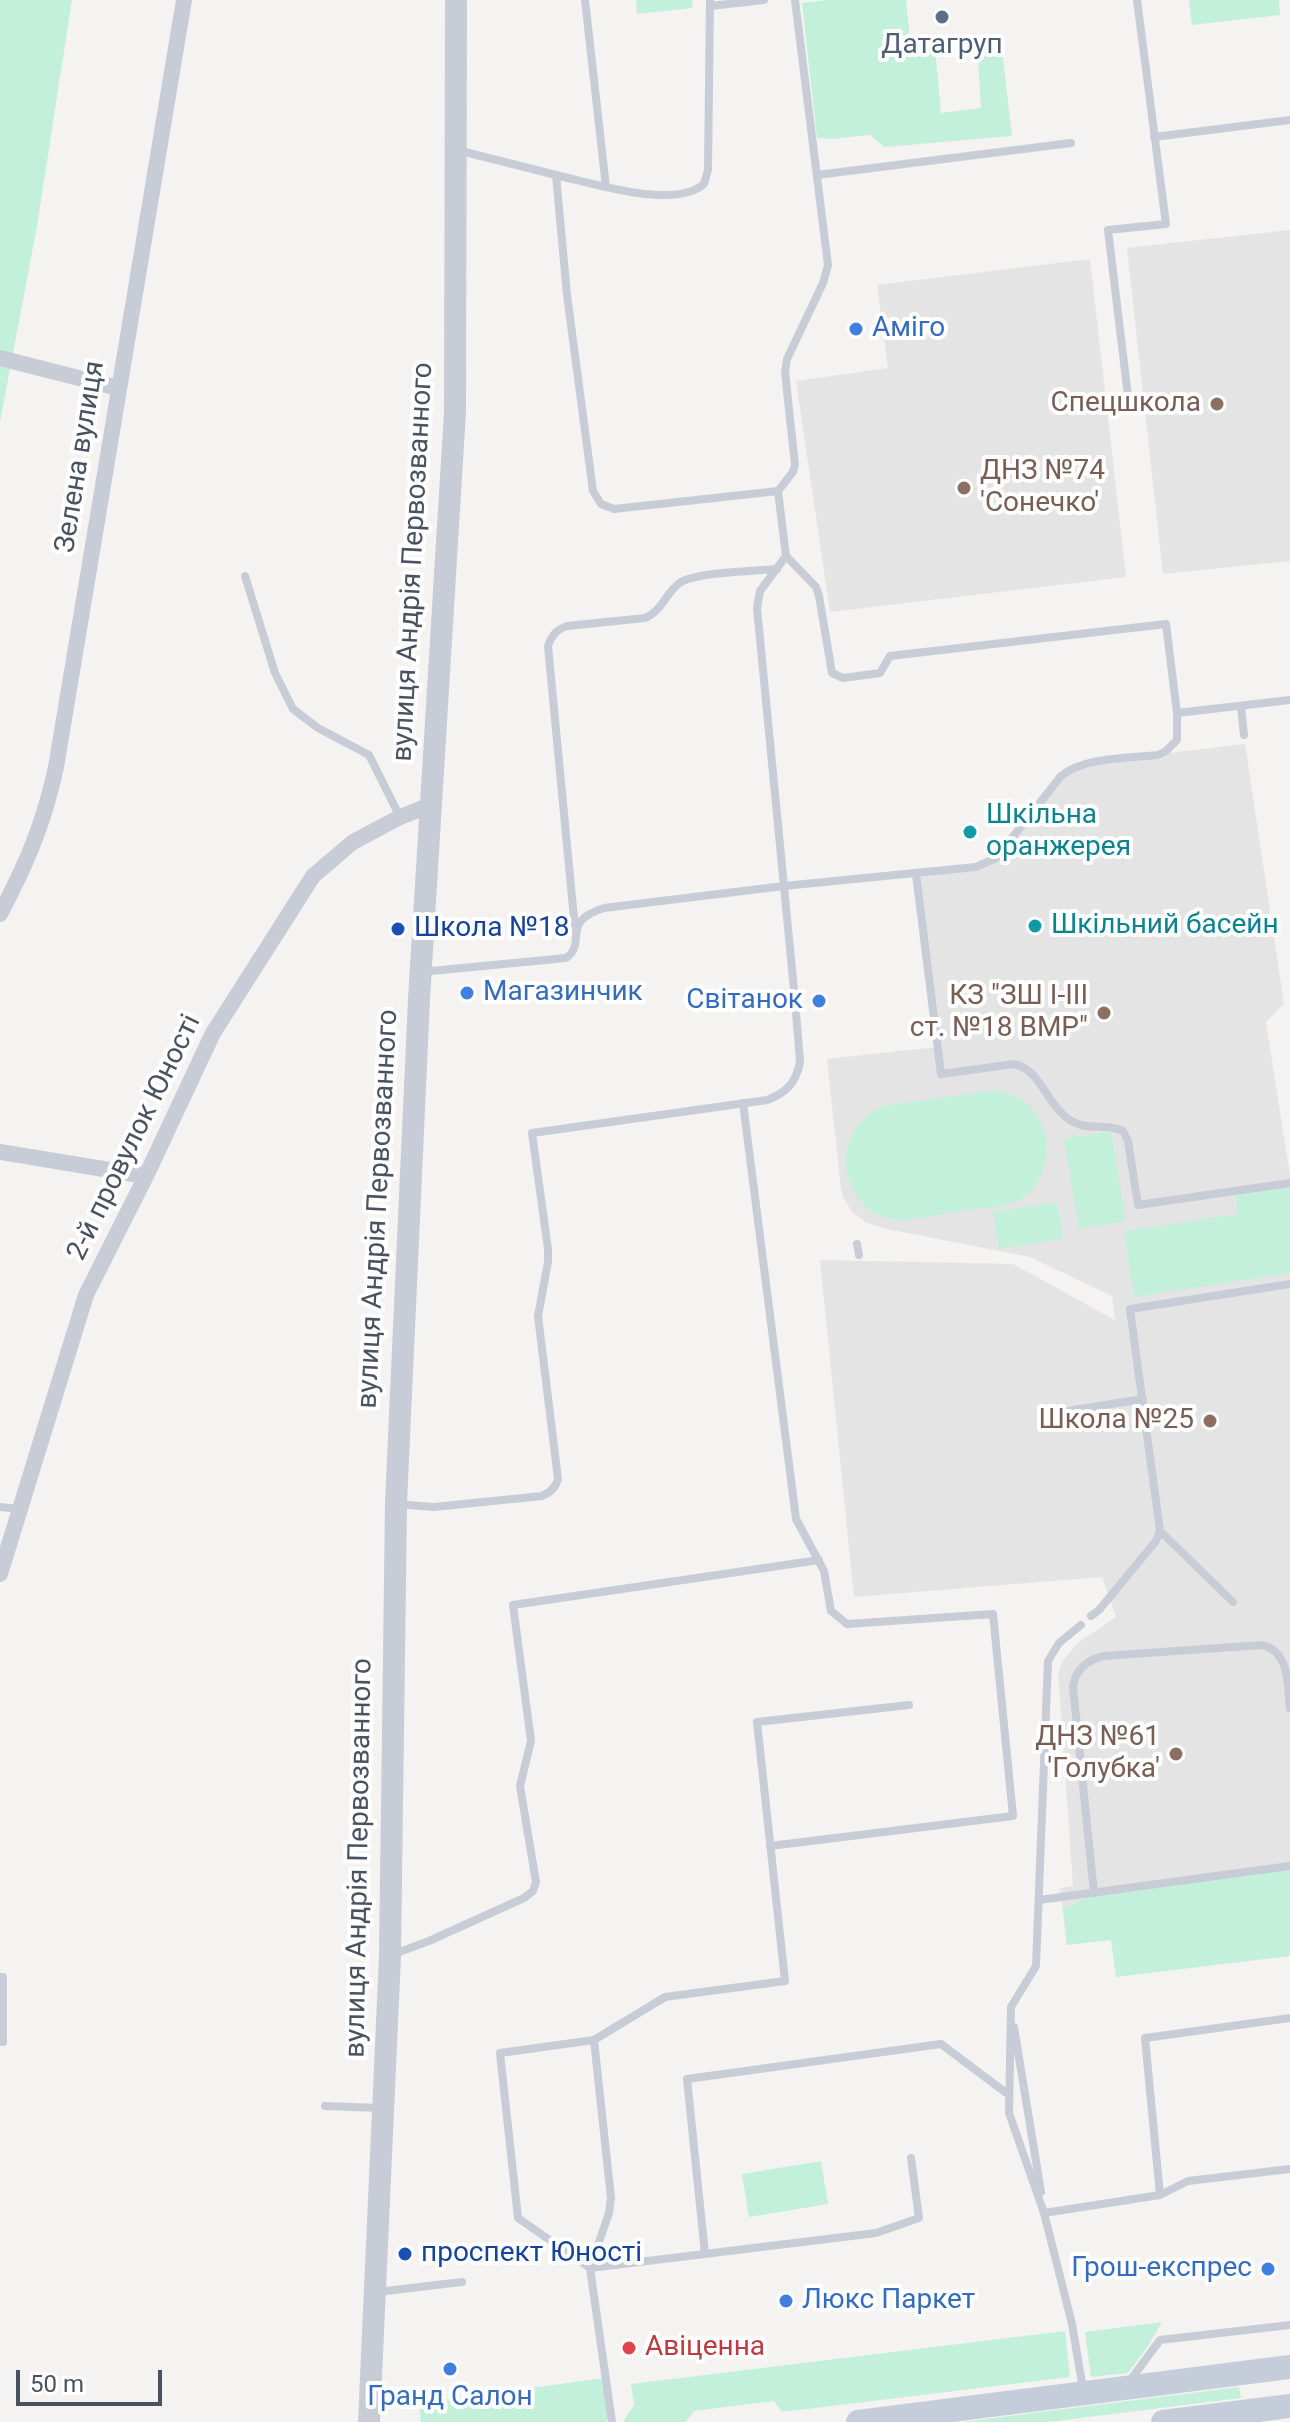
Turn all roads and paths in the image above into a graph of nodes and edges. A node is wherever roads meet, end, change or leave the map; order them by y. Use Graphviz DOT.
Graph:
graph roads {
  1 [pos="184,0"];
  2 [pos="456,0"];
  3 [pos="585,0"];
  4 [pos="764,0"];
  5 [pos="795,0"];
  6 [pos="1137,0"];
  7 [pos="710,3"];
  8 [pos="1290,120"];
  9 [pos="1154,137"];
  10 [pos="1071,143"];
  11 [pos="455,149"];
  12 [pos="556,175"];
  13 [pos="817,175"];
  14 [pos="606,187"];
  15 [pos="0,358"];
  16 [pos="118,388"];
  17 [pos="1076,402"];
  18 [pos="778,491"];
  19 [pos="786,556"];
  20 [pos="778,569"];
  21 [pos="245,576"];
  22 [pos="1290,700"];
  23 [pos="1241,707"];
  24 [pos="1177,713"];
  25 [pos="1244,735"];
  26 [pos="431,805"];
  27 [pos="400,817"];
  28 [pos="916,874"];
  29 [pos="784,886"];
  30 [pos="0,914"];
  31 [pos="575,930"];
  32 [pos="420,972"];
  33 [pos="743,1103"];
  34 [pos="0,1152"];
  35 [pos="146,1176"];
  36 [pos="1290,1183"];
  37 [pos="857,1244"];
  38 [pos="859,1255"];
  39 [pos="1290,1284"];
  40 [pos="1143,1399"];
  41 [pos="1061,1412"];
  42 [pos="396,1503"];
  43 [pos="0,1507"];
  44 [pos="20,1509"];
  45 [pos="1160,1531"];
  46 [pos="819,1560"];
  47 [pos="0,1574"];
  48 [pos="1233,1602"];
  49 [pos="1091,1616"];
  50 [pos="1081,1625"];
  51 [pos="909,1705"];
  52 [pos="1290,1708"];
  53 [pos="770,1846"];
  54 [pos="1290,1866"];
  55 [pos="1094,1893"];
  56 [pos="1039,1900"];
  57 [pos="390,1956"];
  58 [pos="0,1977"];
  59 [pos="1011,2007"];
  60 [pos="1290,2018"];
  61 [pos="594,2040"];
  62 [pos="0,2041"];
  63 [pos="1009,2095"];
  64 [pos="325,2106"];
  65 [pos="385,2108"];
  66 [pos="911,2158"];
  67 [pos="1290,2169"];
  68 [pos="1160,2195"];
  69 [pos="1044,2213"];
  70 [pos="705,2254"];
  71 [pos="590,2268"];
  72 [pos="462,2282"];
  73 [pos="377,2292"];
  74 [pos="1290,2325"];
  75 [pos="1290,2367"];
  76 [pos="1249,2373"];
  77 [pos="1125,2388"];
  78 [pos="1083,2394"];
  79 [pos="1290,2406"];
  80 [pos="1258,2416"];
  81 [pos="868,2421"];
  82 [pos="369,2422"];
  83 [pos="612,2422"];
  84 [pos="1163,2422"];
  1 -- 16 [label="street, Зелена вулиця"];
  2 -- 11 [label="street, вулиця Андрія Первозванного"];
  3 -- 14 [label="lane"];
  4 -- 7 [label="lane"];
  5 -- 13 [label="lane"];
  6 -- 9 [label="lane"];
  7 -- 14 [label="lane"];
  8 -- 9 [label="lane"];
  9 -- 17 [label="lane"];
  10 -- 13 [label="lane"];
  11 -- 12 [label="lane"];
  11 -- 26 [label="street, вулиця Андрія Первозванного"];
  12 -- 14 [label="lane"];
  12 -- 18 [label="lane"];
  13 -- 18 [label="lane"];
  15 -- 16 [label="street"];
  16 -- 30 [label="street, Зелена вулиця"];
  18 -- 19 [label="lane"];
  19 -- 20 [label="lane"];
  19 -- 24 [label="lane"];
  20 -- 29 [label="lane"];
  20 -- 31 [label="lane"];
  21 -- 27 [label="lane"];
  22 -- 23 [label="lane"];
  23 -- 24 [label="lane"];
  23 -- 25 [label="lane"];
  24 -- 28 [label="lane"];
  26 -- 27 [label="street, 2-й провулок Юності"];
  26 -- 32 [label="street, вулиця Андрія Первозванного"];
  27 -- 35 [label="street, 2-й провулок Юності"];
  28 -- 29 [label="lane"];
  28 -- 36 [label="lane"];
  29 -- 31 [label="lane"];
  29 -- 33 [label="lane"];
  31 -- 32 [label="lane"];
  32 -- 42 [label="street, вулиця Андрія Первозванного"];
  33 -- 42 [label="lane"];
  33 -- 46 [label="lane"];
  34 -- 35 [label="street"];
  35 -- 44 [label="street, 2-й провулок Юності"];
  37 -- 38 [label="lane"];
  39 -- 40 [label="lane"];
  40 -- 41 [label="lane"];
  40 -- 45 [label="lane"];
  42 -- 57 [label="street, вулиця Андрія Первозванного"];
  43 -- 44 [label="lane"];
  44 -- 47 [label="street, 2-й провулок Юності"];
  45 -- 48 [label="lane"];
  45 -- 49 [label="lane"];
  46 -- 53 [label="lane"];
  46 -- 57 [label="lane"];
  50 -- 56 [label="lane"];
  51 -- 53 [label="lane"];
  52 -- 55 [label="lane"];
  53 -- 61 [label="lane"];
  54 -- 55 [label="lane"];
  55 -- 56 [label="lane"];
  56 -- 59 [label="lane"];
  57 -- 65 [label="street, вулиця Андрія Первозванного"];
  58 -- 62 [label="lane"];
  59 -- 63 [label="lane"];
  59 -- 69 [label="lane"];
  60 -- 68 [label="lane"];
  61 -- 71 [label="lane"];
  61 -- 71 [label="lane"];
  63 -- 69 [label="lane"];
  63 -- 70 [label="lane"];
  64 -- 65 [label="lane"];
  65 -- 73 [label="street, вулиця Андрія Первозванного"];
  66 -- 70 [label="lane"];
  67 -- 68 [label="lane"];
  68 -- 69 [label="lane"];
  69 -- 78 [label="lane"];
  70 -- 71 [label="lane"];
  71 -- 83 [label="lane"];
  72 -- 73 [label="lane"];
  73 -- 82 [label="street, вулиця Андрія Первозванного"];
  74 -- 77 [label="lane"];
  75 -- 76 [label="main road"];
  76 -- 77 [label="main road"];
  76 -- 80 [label="main road"];
  77 -- 78 [label="main road"];
  78 -- 81 [label="main road"];
  79 -- 80 [label="main road"];
  80 -- 84 [label="main road"];
}
